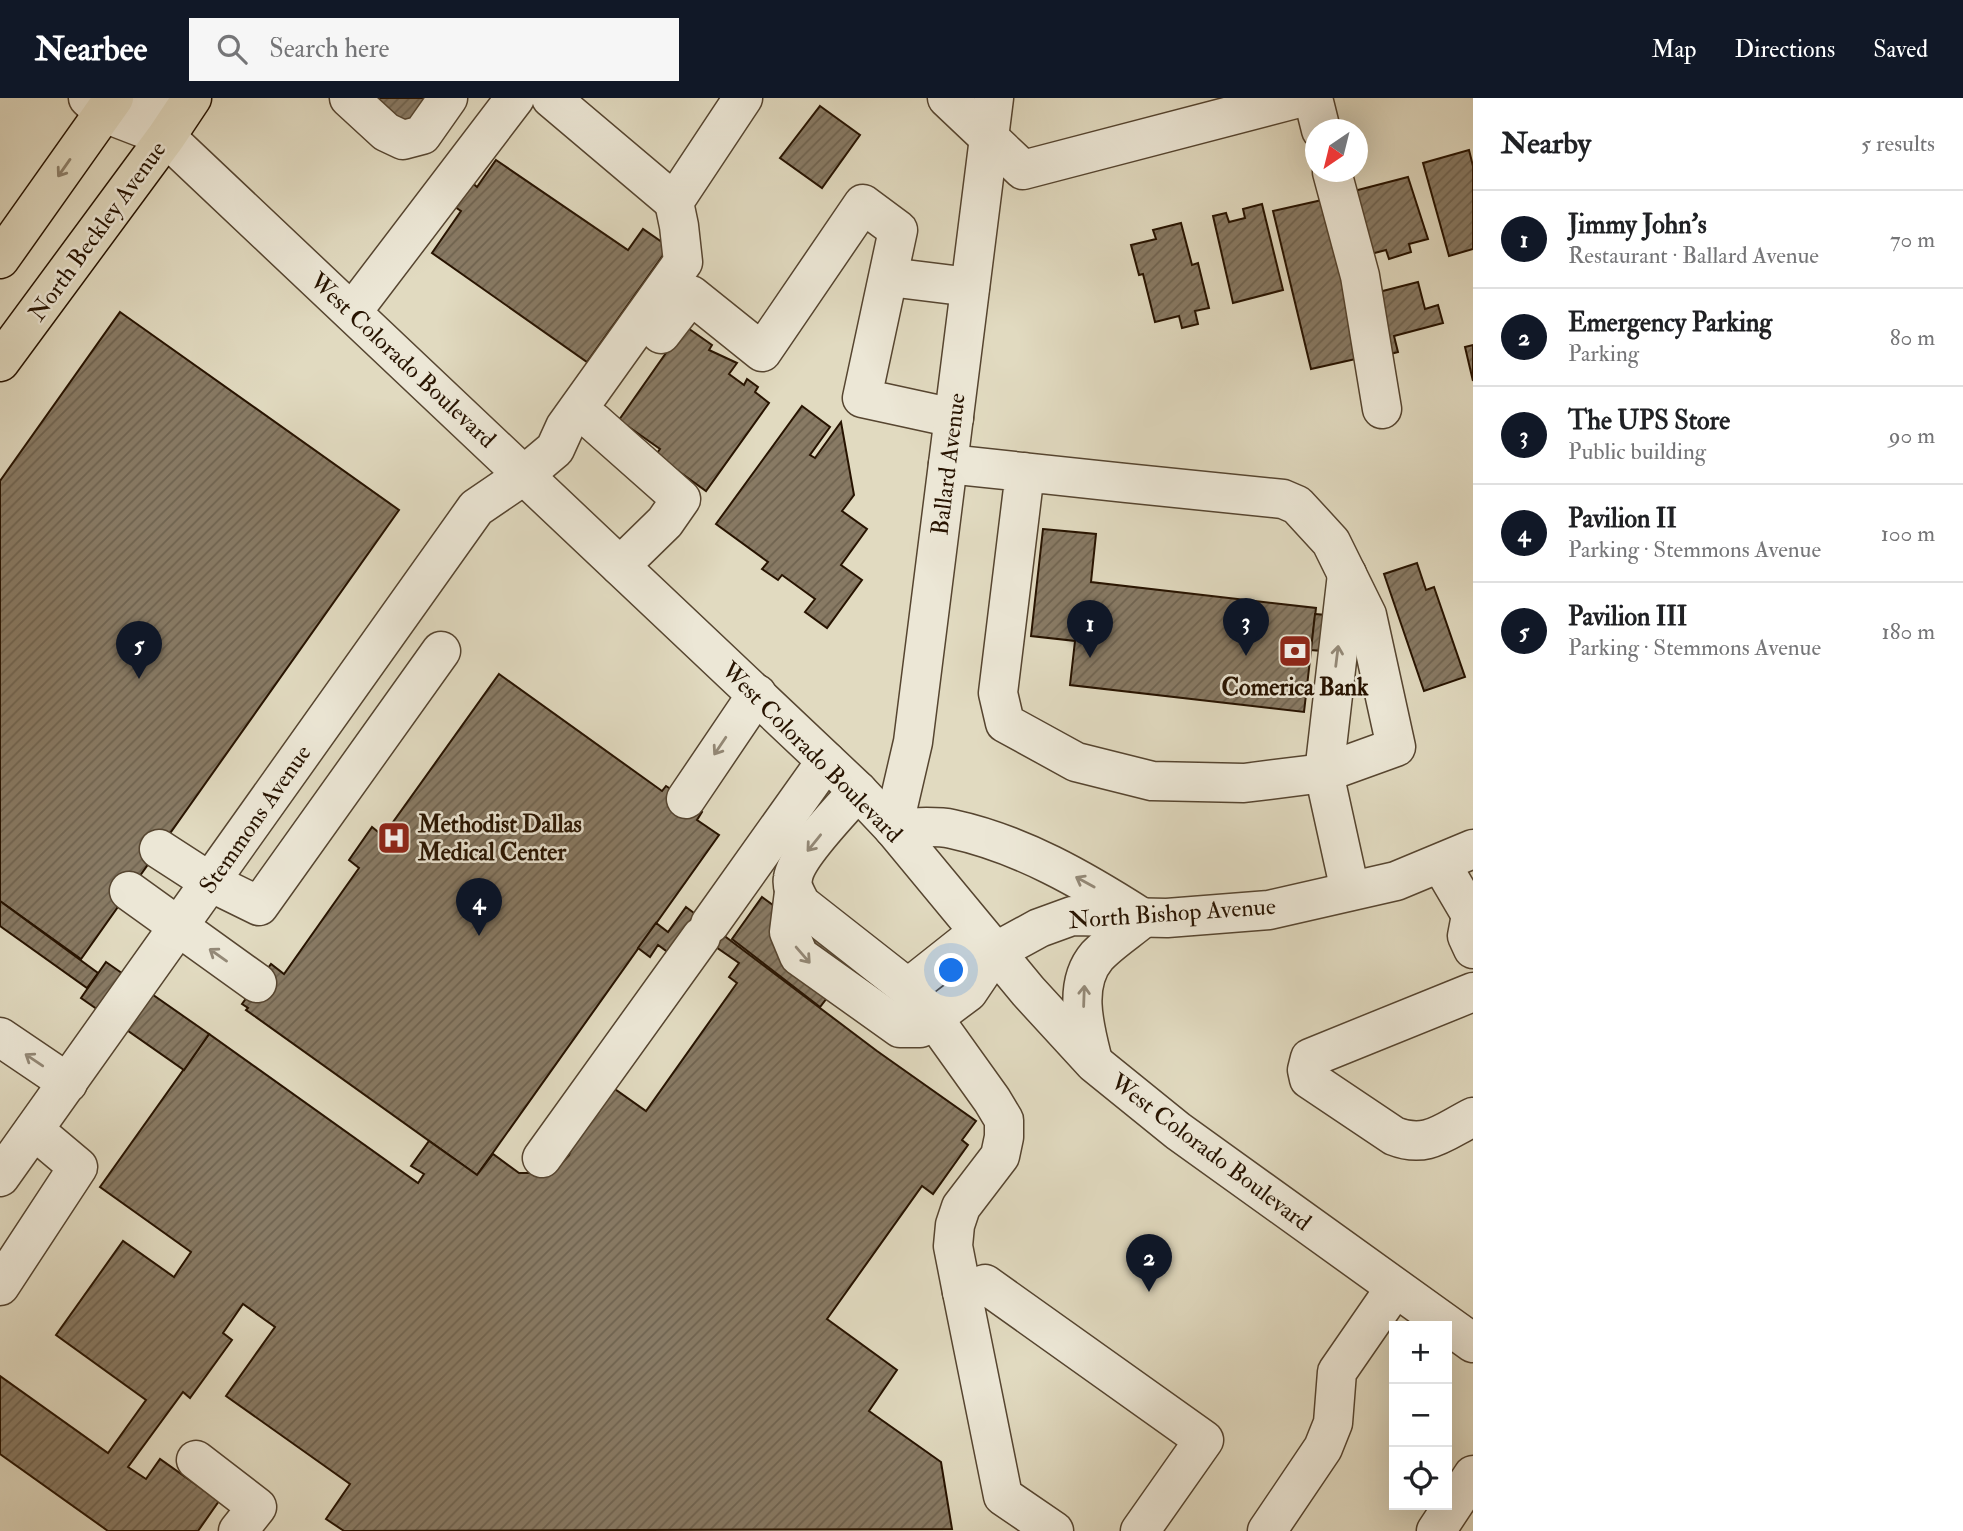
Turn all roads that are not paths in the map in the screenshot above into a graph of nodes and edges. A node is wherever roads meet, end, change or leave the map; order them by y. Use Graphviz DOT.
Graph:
graph roads {
  1 [pos="149,98"];
  2 [pos="192,98"];
  3 [pos="349,98"];
  4 [pos="448,98"];
  5 [pos="514,98"];
  6 [pos="551,98"];
  7 [pos="743,98"];
  8 [pos="947,98"];
  9 [pos="994,98"];
  10 [pos="1299,98"];
  11 [pos="1313,98"];
  12 [pos="102,103"];
  13 [pos="1318,119"];
  14 [pos="166,137"];
  15 [pos="989,138"];
  16 [pos="1335,182"];
  17 [pos="674,202"];
  18 [pos="0,259"];
  19 [pos="889,277"];
  20 [pos="970,287"];
  21 [pos="352,312"];
  22 [pos="0,362"];
  23 [pos="1382,409"];
  24 [pos="954,418"];
  25 [pos="594,422"];
  26 [pos="555,449"];
  27 [pos="948,464"];
  28 [pos="1026,472"];
  29 [pos="523,476"];
  30 [pos="620,566"];
  31 [pos="1347,574"];
  32 [pos="441,652"];
  33 [pos="757,694"];
  34 [pos="826,761"];
  35 [pos="1324,773"];
  36 [pos="858,791"];
  37 [pos="686,799"];
  38 [pos="893,828"];
  39 [pos="159,849"];
  40 [pos="1457,857"];
  41 [pos="210,882"];
  42 [pos="1350,891"];
  43 [pos="794,892"];
  44 [pos="121,902"];
  45 [pos="1143,918"];
  46 [pos="1472,927"];
  47 [pos="172,938"];
  48 [pos="995,952"];
  49 [pos="257,983"];
  50 [pos="908,988"];
  51 [pos="1473,992"];
  52 [pos="934,1019"];
  53 [pos="0,1037"];
  54 [pos="1094,1063"];
  55 [pos="68,1083"];
  56 [pos="1473,1118"];
  57 [pos="34,1130"];
  58 [pos="542,1158"];
  59 [pos="0,1177"];
  60 [pos="0,1286"];
  61 [pos="1395,1288"];
  62 [pos="962,1292"];
  63 [pos="1473,1343"];
  64 [pos="196,1460"];
  65 [pos="1473,1475"];
  66 [pos="238,1531"];
  67 [pos="1054,1531"];
  68 [pos="1140,1531"];
  69 [pos="1267,1531"];
  70 [pos="1436,1531"];
  1 -- 14 [label="street, West Colorado Boulevard"];
  2 -- 14 [label="main road, North Beckley Avenue"];
  3 -- 4 [label="street"];
  5 -- 21 [label="street"];
  6 -- 17 [label="street"];
  7 -- 17 [label="street"];
  8 -- 15 [label="street"];
  9 -- 15 [label="street, Ballard Avenue"];
  10 -- 15 [label="street"];
  11 -- 13 [label="street"];
  12 -- 14 [label="street, West Colorado Boulevard"];
  12 -- 18 [label="main road, one-way"];
  14 -- 21 [label="street, West Colorado Boulevard"];
  14 -- 22 [label="main road, North Beckley Avenue"];
  15 -- 20 [label="street, Ballard Avenue"];
  16 -- 23 [label="street"];
  17 -- 26 [label="street"];
  19 -- 20 [label="street"];
  19 -- 24 [label="street"];
  19 -- 25 [label="street"];
  20 -- 24 [label="street, Ballard Avenue"];
  21 -- 29 [label="street, West Colorado Boulevard"];
  24 -- 27 [label="street, Ballard Avenue"];
  25 -- 26 [label="street"];
  25 -- 30 [label="street"];
  26 -- 29 [label="street, Stemmons Avenue"];
  27 -- 28 [label="street"];
  27 -- 38 [label="street, Ballard Avenue"];
  28 -- 31 [label="street"];
  28 -- 35 [label="street"];
  29 -- 30 [label="street, West Colorado Boulevard"];
  29 -- 41 [label="street, Stemmons Avenue"];
  30 -- 33 [label="street, West Colorado Boulevard"];
  35 -- 31 [label="street, one-way"];
  31 -- 35 [label="street"];
  32 -- 41 [label="street"];
  33 -- 34 [label="street, West Colorado Boulevard"];
  33 -- 37 [label="street, one-way"];
  34 -- 36 [label="street, West Colorado Boulevard"];
  34 -- 58 [label="street"];
  35 -- 42 [label="street"];
  36 -- 38 [label="street, West Colorado Boulevard"];
  36 -- 43 [label="street, one-way"];
  45 -- 38 [label="street, one-way"];
  38 -- 48 [label="street, West Colorado Boulevard"];
  39 -- 41 [label="street"];
  40 -- 42 [label="street, North Bishop Avenue"];
  40 -- 46 [label="street"];
  41 -- 47 [label="street, Stemmons Avenue"];
  42 -- 45 [label="street, North Bishop Avenue"];
  43 -- 50 [label="street"];
  43 -- 52 [label="street, one-way"];
  44 -- 47 [label="street"];
  45 -- 48 [label="street, North Bishop Avenue"];
  54 -- 45 [label="street, one-way"];
  49 -- 47 [label="street, one-way"];
  47 -- 55 [label="street, Stemmons Avenue"];
  48 -- 50 [label="street"];
  48 -- 52 [label="street"];
  48 -- 54 [label="street, West Colorado Boulevard"];
  50 -- 52 [label="street"];
  51 -- 56 [label="street"];
  52 -- 62 [label="street"];
  55 -- 53 [label="street, one-way"];
  54 -- 61 [label="street, West Colorado Boulevard"];
  55 -- 57 [label="street, Stemmons Avenue"];
  57 -- 59 [label="street, Stemmons Avenue"];
  57 -- 60 [label="street"];
  61 -- 63 [label="street, West Colorado Boulevard"];
  61 -- 69 [label="street"];
  62 -- 67 [label="street"];
  62 -- 68 [label="street"];
  64 -- 66 [label="street"];
  65 -- 70 [label="street"];
}
